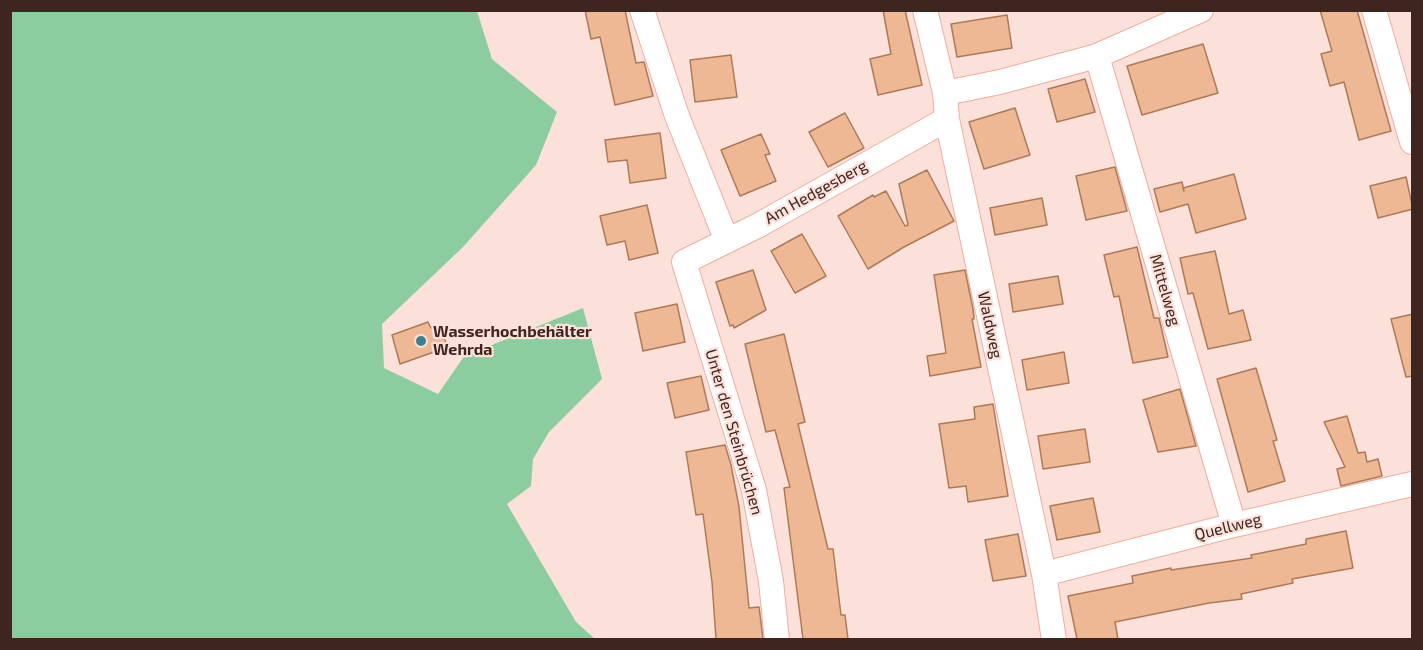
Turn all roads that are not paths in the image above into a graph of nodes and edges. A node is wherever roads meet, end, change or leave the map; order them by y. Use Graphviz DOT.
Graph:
graph roads {
  1 [pos="642,10"];
  2 [pos="925,10"];
  3 [pos="1201,10"];
  4 [pos="1374,10"];
  5 [pos="1147,21"];
  6 [pos="1097,56"];
  7 [pos="945,93"];
  8 [pos="947,119"];
  9 [pos="1413,142"];
  10 [pos="727,241"];
  11 [pos="684,262"];
  12 [pos="1413,484"];
  13 [pos="1233,525"];
  14 [pos="1044,574"];
  15 [pos="777,639"];
  16 [pos="1054,639"];
  1 -- 10 [label="street"];
  2 -- 7 [label="street, Waldweg"];
  3 -- 5 [label="street"];
  4 -- 9 [label="street"];
  5 -- 6 [label="street"];
  6 -- 7 [label="street"];
  6 -- 13 [label="street, Mittelweg"];
  7 -- 8 [label="street, Waldweg"];
  8 -- 10 [label="street, Am Hedgesberg"];
  8 -- 14 [label="street, Waldweg"];
  10 -- 11 [label="street, Am Hedgesberg"];
  11 -- 15 [label="street, Unter den Steinbrüchen"];
  12 -- 13 [label="street, Quellweg"];
  13 -- 14 [label="street, Quellweg"];
  14 -- 16 [label="street, Waldweg"];
}
